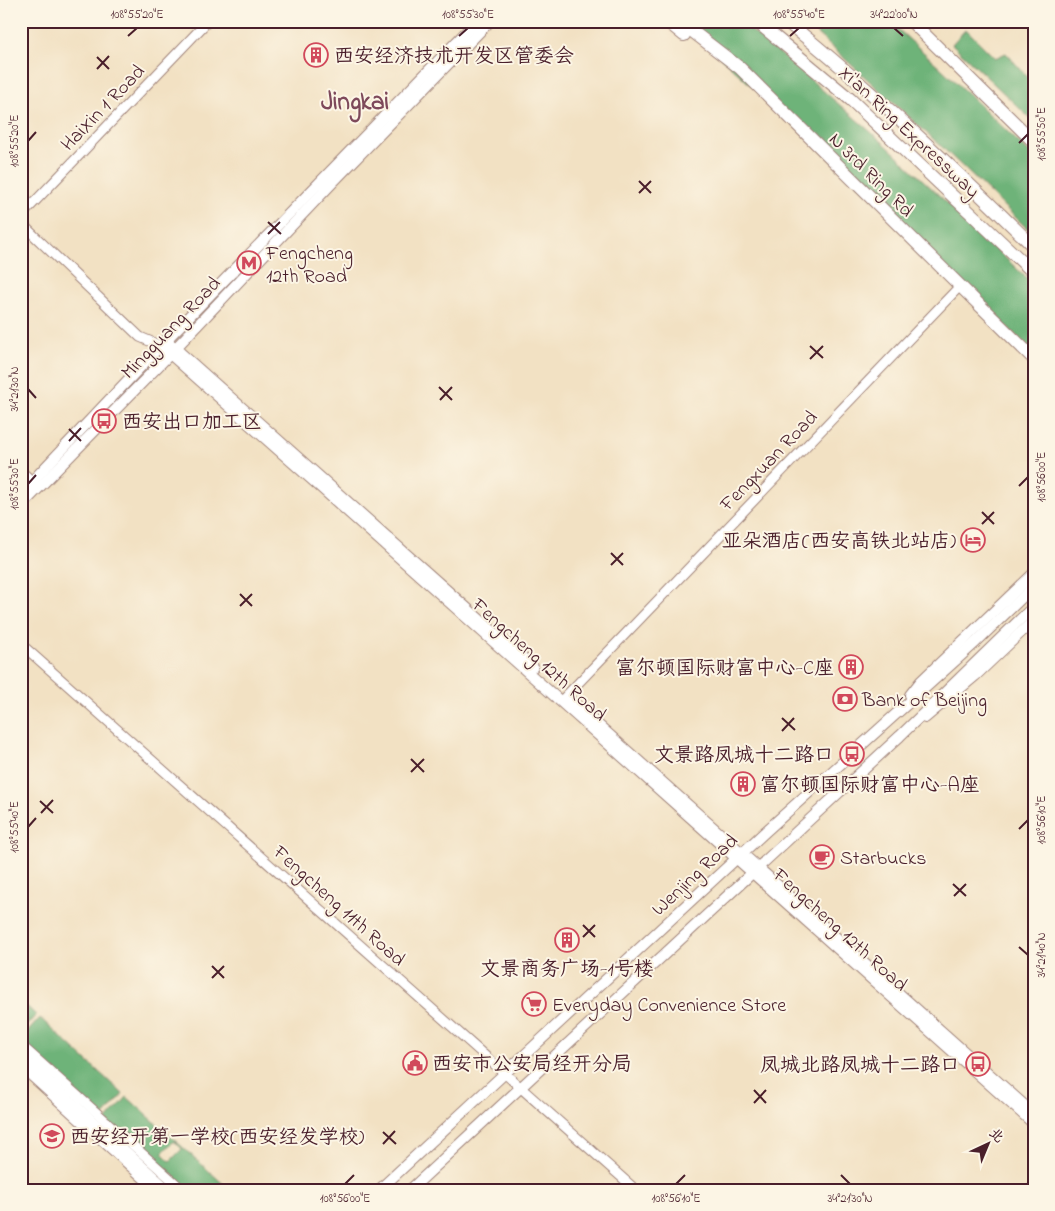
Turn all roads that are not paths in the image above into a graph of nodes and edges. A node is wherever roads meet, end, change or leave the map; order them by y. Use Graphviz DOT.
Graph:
graph roads {
  1 [pos="208,21"];
  2 [pos="477,21"];
  3 [pos="490,21"];
  4 [pos="667,21"];
  5 [pos="679,21"];
  6 [pos="756,21"];
  7 [pos="786,21"];
  8 [pos="911,21"];
  9 [pos="774,104"];
  10 [pos="1034,142"];
  11 [pos="21,216"];
  12 [pos="21,223"];
  13 [pos="1034,247"];
  14 [pos="1034,273"];
  15 [pos="960,286"];
  16 [pos="164,343"];
  17 [pos="172,351"];
  18 [pos="1034,359"];
  19 [pos="21,471"];
  20 [pos="36,484"];
  21 [pos="21,493"];
  22 [pos="21,506"];
  23 [pos="1034,573"];
  24 [pos="1034,586"];
  25 [pos="1034,606"];
  26 [pos="1034,620"];
  27 [pos="21,644"];
  28 [pos="563,698"];
  29 [pos="895,715"];
  30 [pos="900,736"];
  31 [pos="739,857"];
  32 [pos="754,870"];
  33 [pos="21,1045"];
  34 [pos="21,1056"];
  35 [pos="21,1066"];
  36 [pos="505,1073"];
  37 [pos="520,1087"];
  38 [pos="1034,1114"];
  39 [pos="1034,1124"];
  40 [pos="1034,1186"];
  41 [pos="157,1190"];
  42 [pos="168,1190"];
  43 [pos="183,1190"];
  44 [pos="380,1190"];
  45 [pos="410,1190"];
  46 [pos="636,1190"];
  47 [pos="1031,1190"];
  1 -- 11 [label="street, HaiXin 1 Road"];
  2 -- 16 [label="main road, Mingguang Road"];
  3 -- 17 [label="main road, Mingguang Road"];
  4 -- 9 [label="highway"];
  5 -- 9 [label="highway, N 3rd Ring Rd"];
  6 -- 14 [label="highway, Xi'an Ring Expressway"];
  7 -- 13 [label="highway, Xi'an Ring Expressway"];
  8 -- 10 [label="highway"];
  9 -- 15 [label="highway, N 3rd Ring Rd"];
  12 -- 16 [label="street, Fengcheng 12th Road"];
  15 -- 18 [label="highway, N 3rd Ring Rd"];
  15 -- 28 [label="street, Fengxuan Road"];
  16 -- 17 [label="main road, Fengcheng 12th Road"];
  16 -- 20 [label="main road, Mingguang Road"];
  17 -- 20 [label="main road, Mingguang Road"];
  17 -- 28 [label="main road, Fengcheng 12th Road"];
  19 -- 20 [label="street"];
  20 -- 21 [label="main road, Mingguang Road"];
  20 -- 22 [label="main road, Mingguang Road"];
  23 -- 29 [label="main road"];
  24 -- 29 [label="main road, Wenjing Road"];
  25 -- 30 [label="main road, Wenjing Road"];
  26 -- 30 [label="main road"];
  27 -- 36 [label="street, Fengcheng 11th Road"];
  28 -- 31 [label="main road, Fengcheng 12th Road"];
  29 -- 31 [label="main road, Wenjing Road"];
  30 -- 32 [label="main road, Wenjing Road"];
  31 -- 32 [label="main road, Fengcheng 12th Road"];
  31 -- 36 [label="main road, Wenjing Road"];
  32 -- 37 [label="main road, Wenjing Road"];
  32 -- 38 [label="main road, Fengcheng 12th Road"];
  32 -- 39 [label="main road, Fengcheng 12th Road"];
  33 -- 43 [label="street"];
  34 -- 42 [label="main road"];
  35 -- 41 [label="main road"];
  36 -- 37 [label="street, Fengcheng 11th Road"];
  36 -- 44 [label="main road, Wenjing Road"];
  37 -- 45 [label="main road, Wenjing Road"];
  37 -- 46 [label="street, Fengcheng 11th Road"];
  40 -- 47 [label="main road"];
}
